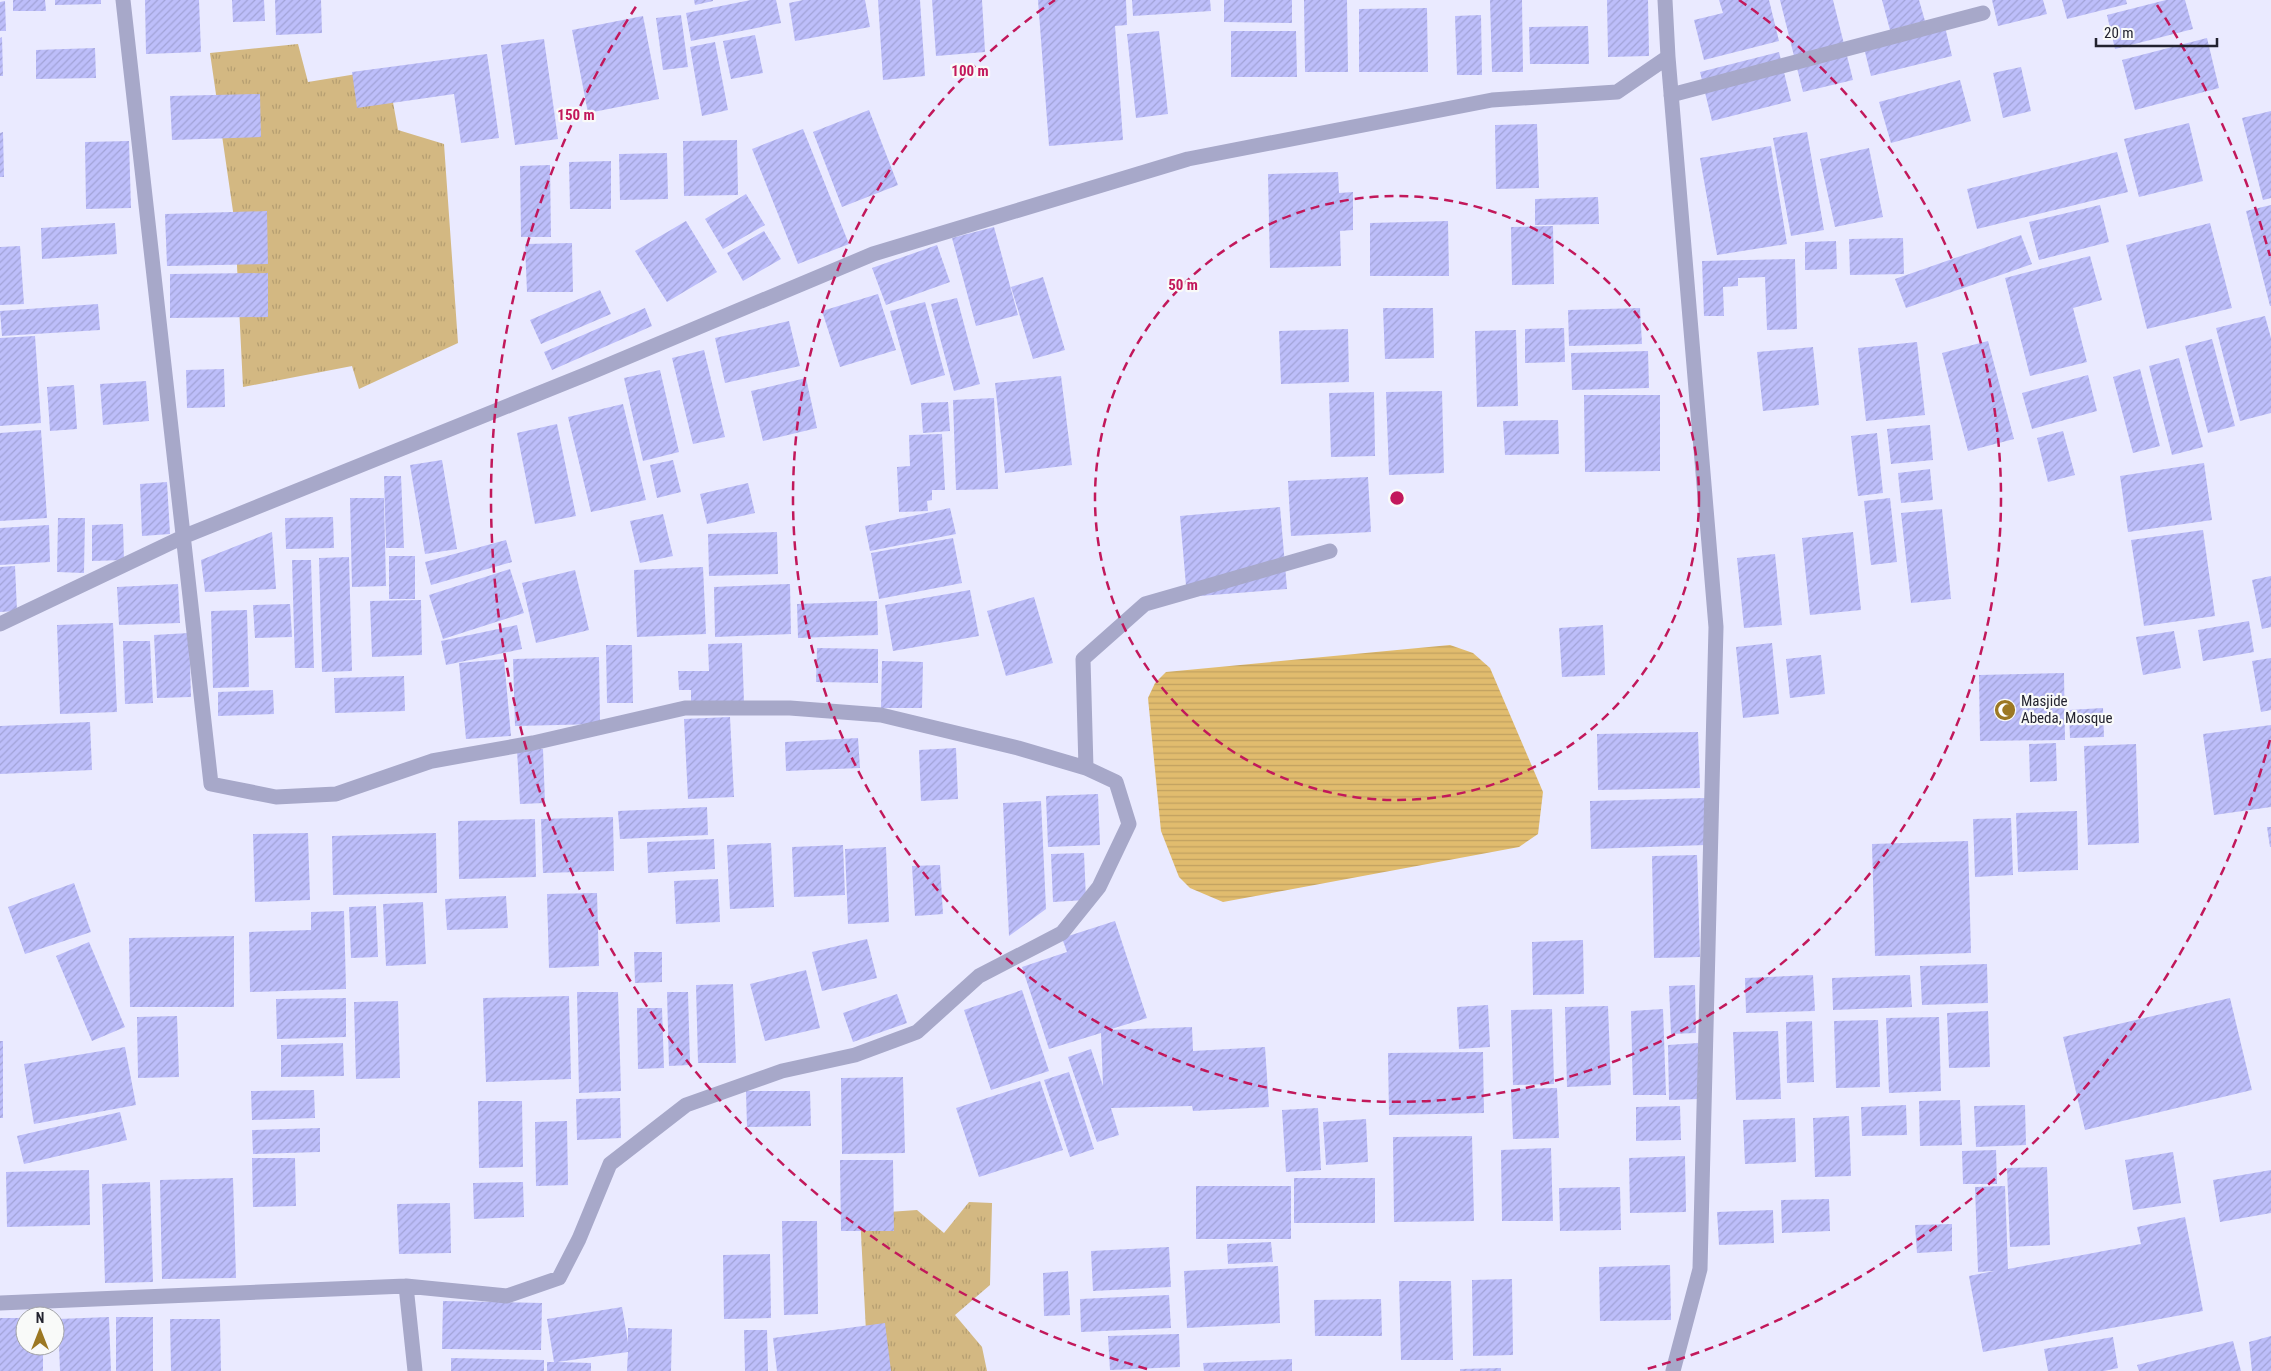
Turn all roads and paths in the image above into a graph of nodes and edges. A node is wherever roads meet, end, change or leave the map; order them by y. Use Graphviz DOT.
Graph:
graph roads {
  1 [pos="123,0"];
  2 [pos="1665,0"];
  3 [pos="1983,13"];
  4 [pos="1668,57"];
  5 [pos="1671,95"];
  6 [pos="184,536"];
  7 [pos="1330,551"];
  8 [pos="0,624"];
  9 [pos="1086,768"];
  10 [pos="406,1286"];
  11 [pos="0,1303"];
  12 [pos="415,1371"];
  13 [pos="1673,1371"];
  1 -- 6 [label="street"];
  2 -- 4 [label="street"];
  3 -- 5 [label="street"];
  4 -- 5 [label="street"];
  4 -- 6 [label="street"];
  5 -- 13 [label="street"];
  6 -- 8 [label="street"];
  6 -- 9 [label="street"];
  7 -- 9 [label="street"];
  9 -- 10 [label="street"];
  10 -- 11 [label="street"];
  10 -- 12 [label="street"];
}
